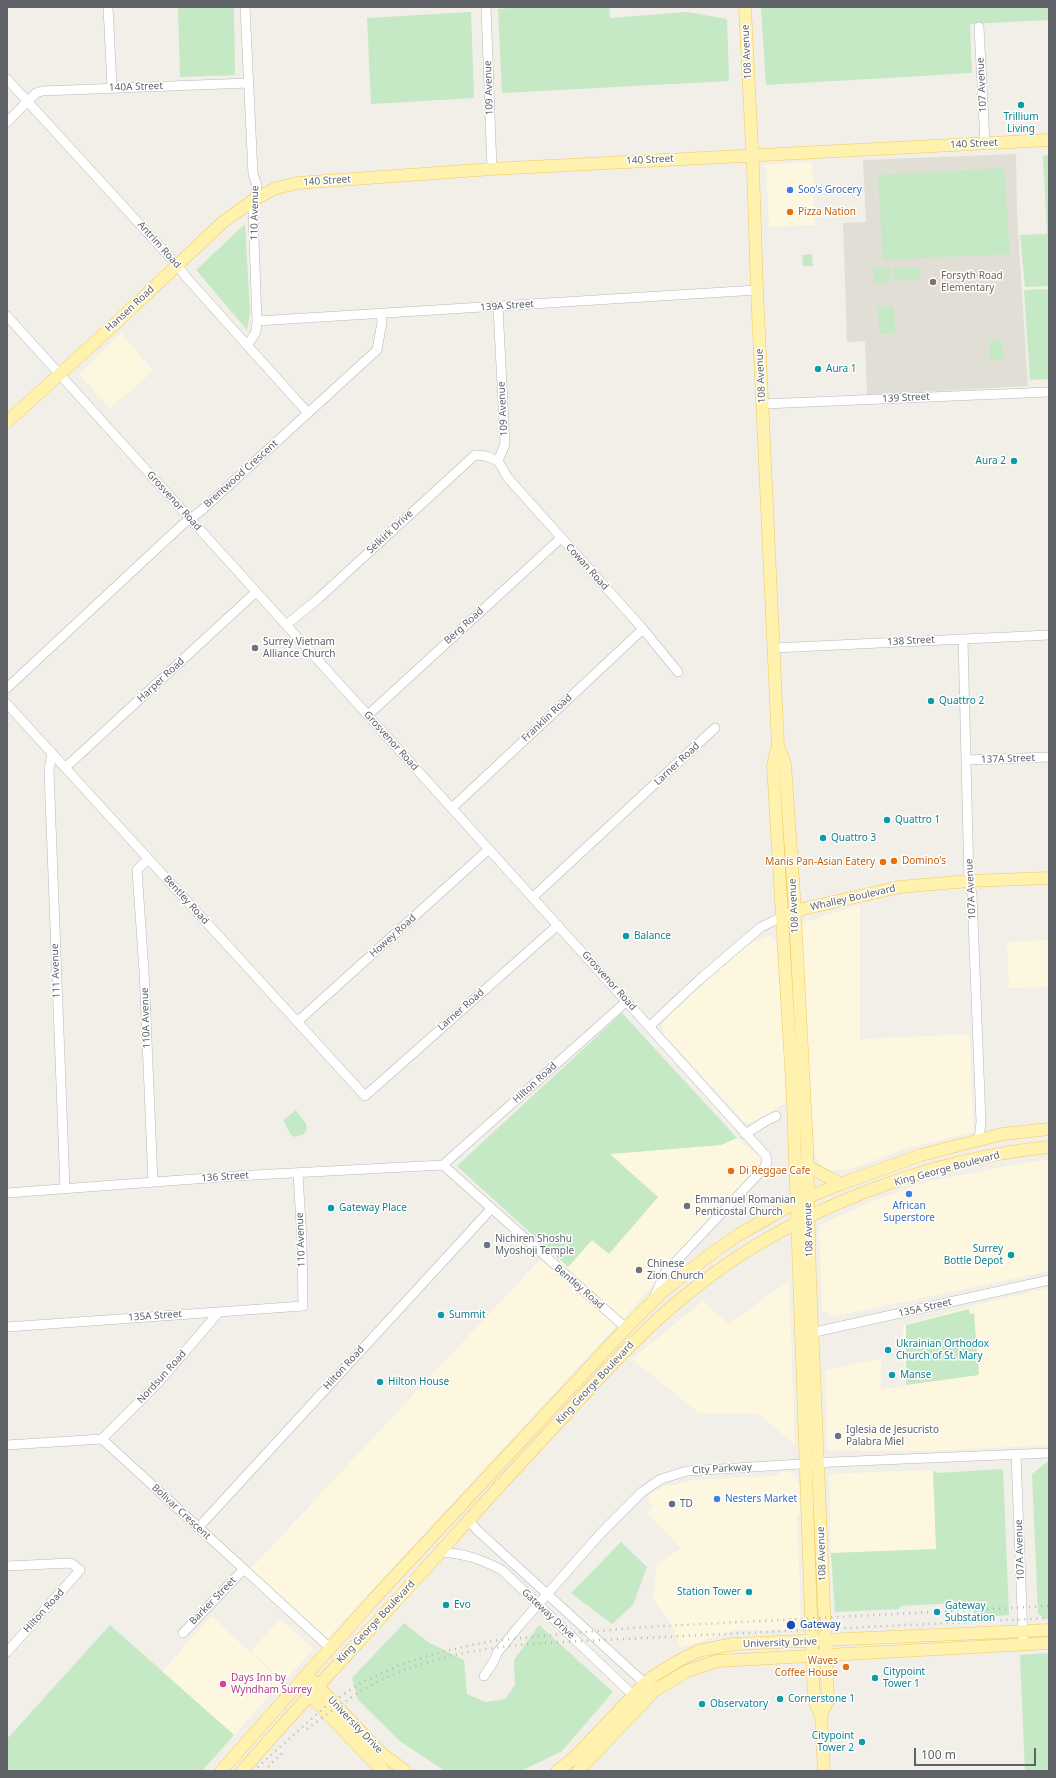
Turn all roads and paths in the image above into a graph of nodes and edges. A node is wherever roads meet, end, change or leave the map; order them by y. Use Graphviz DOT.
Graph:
graph roads {
  1 [pos="108,7"];
  2 [pos="245,7"];
  3 [pos="486,7"];
  4 [pos="745,7"];
  5 [pos="978,26"];
  6 [pos="7,79"];
  7 [pos="248,83"];
  8 [pos="112,87"];
  9 [pos="28,102"];
  10 [pos="7,122"];
  11 [pos="1049,140"];
  12 [pos="985,143"];
  13 [pos="753,155"];
  14 [pos="492,169"];
  15 [pos="255,199"];
  16 [pos="177,265"];
  17 [pos="756,290"];
  18 [pos="498,307"];
  19 [pos="381,314"];
  20 [pos="7,316"];
  21 [pos="258,320"];
  22 [pos="248,344"];
  23 [pos="59,374"];
  24 [pos="1049,392"];
  25 [pos="763,404"];
  26 [pos="308,413"];
  27 [pos="7,422"];
  28 [pos="498,461"];
  29 [pos="190,519"];
  30 [pos="560,538"];
  31 [pos="256,592"];
  32 [pos="286,625"];
  33 [pos="643,629"];
  34 [pos="1049,635"];
  35 [pos="963,639"];
  36 [pos="774,648"];
  37 [pos="678,672"];
  38 [pos="7,688"];
  39 [pos="7,704"];
  40 [pos="368,715"];
  41 [pos="715,728"];
  42 [pos="778,745"];
  43 [pos="52,753"];
  44 [pos="1049,757"];
  45 [pos="967,760"];
  46 [pos="66,767"];
  47 [pos="452,808"];
  48 [pos="489,849"];
  49 [pos="148,859"];
  50 [pos="1049,878"];
  51 [pos="969,881"];
  52 [pos="533,897"];
  53 [pos="795,912"];
  54 [pos="782,917"];
  55 [pos="558,925"];
  56 [pos="627,1000"];
  57 [pos="297,1022"];
  58 [pos="650,1026"];
  59 [pos="365,1096"];
  60 [pos="776,1116"];
  61 [pos="1049,1129"];
  62 [pos="745,1134"];
  63 [pos="979,1139"];
  64 [pos="1049,1147"];
  65 [pos="443,1165"];
  66 [pos="807,1166"];
  67 [pos="764,1168"];
  68 [pos="298,1174"];
  69 [pos="153,1182"];
  70 [pos="840,1184"];
  71 [pos="65,1189"];
  72 [pos="7,1193"];
  73 [pos="808,1198"];
  74 [pos="796,1202"];
  75 [pos="491,1209"];
  76 [pos="808,1217"];
  77 [pos="797,1222"];
  78 [pos="1049,1280"];
  79 [pos="651,1303"];
  80 [pos="303,1306"];
  81 [pos="219,1312"];
  82 [pos="7,1327"];
  83 [pos="626,1328"];
  84 [pos="813,1332"];
  85 [pos="801,1335"];
  86 [pos="102,1439"];
  87 [pos="7,1445"];
  88 [pos="1049,1453"];
  89 [pos="1016,1455"];
  90 [pos="818,1463"];
  91 [pos="806,1464"];
  92 [pos="468,1519"];
  93 [pos="198,1528"];
  94 [pos="440,1552"];
  95 [pos="7,1566"];
  96 [pos="244,1570"];
  97 [pos="548,1594"];
  98 [pos="538,1605"];
  99 [pos="1049,1630"];
  100 [pos="1023,1631"];
  101 [pos="183,1633"];
  102 [pos="812,1641"];
  103 [pos="825,1641"];
  104 [pos="1049,1643"];
  105 [pos="1023,1645"];
  106 [pos="330,1648"];
  107 [pos="7,1652"];
  108 [pos="826,1654"];
  109 [pos="812,1655"];
  110 [pos="484,1676"];
  111 [pos="303,1680"];
  112 [pos="644,1683"];
  113 [pos="314,1690"];
  114 [pos="654,1691"];
  115 [pos="637,1699"];
  116 [pos="821,1715"];
  117 [pos="221,1771"];
  118 [pos="242,1771"];
  119 [pos="384,1771"];
  120 [pos="405,1771"];
  121 [pos="557,1771"];
  122 [pos="578,1771"];
  123 [pos="824,1771"];
  1 -- 8 [label="street"];
  2 -- 7 [label="street, 110 Avenue"];
  3 -- 14 [label="street, 109 Avenue"];
  4 -- 13 [label="main road, 108 Avenue"];
  5 -- 12 [label="street, 107 Avenue"];
  6 -- 9 [label="street, Antrim Road"];
  7 -- 8 [label="street, 140A Street"];
  7 -- 15 [label="street, 110 Avenue"];
  8 -- 9 [label="street, 140A Street"];
  9 -- 10 [label="street, 140A Street"];
  9 -- 16 [label="street, Antrim Road"];
  11 -- 12 [label="main road, 140 Street"];
  12 -- 13 [label="main road, 140 Street"];
  13 -- 14 [label="main road, 140 Street"];
  13 -- 17 [label="main road, 108 Avenue"];
  14 -- 15 [label="main road, 140 Street"];
  15 -- 16 [label="main road, Hansen Road"];
  15 -- 21 [label="street, 110 Avenue"];
  16 -- 22 [label="street, Antrim Road"];
  16 -- 23 [label="main road, Hansen Road"];
  17 -- 18 [label="street, 139A Street"];
  17 -- 25 [label="main road, 108 Avenue"];
  18 -- 19 [label="street, 139A Street"];
  18 -- 28 [label="street, 109 Avenue"];
  19 -- 21 [label="street, 139A Street"];
  19 -- 26 [label="street, Brentwood Crescent"];
  20 -- 23 [label="street, Grosvenor Road"];
  21 -- 22 [label="street, 110 Avenue"];
  22 -- 26 [label="street, Antrim Road"];
  23 -- 27 [label="main road, Hansen Road"];
  23 -- 29 [label="street, Grosvenor Road"];
  24 -- 25 [label="street, 139 Street"];
  25 -- 36 [label="main road, 108 Avenue"];
  26 -- 29 [label="street, Brentwood Crescent"];
  28 -- 30 [label="street, Cowan Road"];
  28 -- 32 [label="street, Selkirk Drive"];
  29 -- 31 [label="street, Grosvenor Road"];
  29 -- 38 [label="street, Brentwood Crescent"];
  30 -- 33 [label="street, Cowan Road"];
  30 -- 40 [label="street, Berg Road"];
  31 -- 32 [label="street, Grosvenor Road"];
  31 -- 46 [label="street, Harper Road"];
  32 -- 40 [label="street, Grosvenor Road"];
  33 -- 37 [label="street, Cowan Road"];
  33 -- 47 [label="street, Franklin Road"];
  34 -- 35 [label="street, 138 Street"];
  35 -- 36 [label="street, 138 Street"];
  35 -- 45 [label="street, 107A Avenue"];
  36 -- 42 [label="main road, 108 Avenue"];
  39 -- 43 [label="street, Bentley Road"];
  40 -- 47 [label="street, Grosvenor Road"];
  41 -- 52 [label="street, Larner Road"];
  42 -- 53 [label="main road, 108 Avenue"];
  42 -- 54 [label="main road, 108 Avenue"];
  43 -- 46 [label="street, Bentley Road"];
  43 -- 71 [label="street, 111 Avenue"];
  44 -- 45 [label="street, 137A Street"];
  45 -- 51 [label="street, 107A Avenue"];
  46 -- 49 [label="street, Bentley Road"];
  47 -- 48 [label="street, Grosvenor Road"];
  48 -- 52 [label="street, Grosvenor Road"];
  48 -- 57 [label="street, Howey Road"];
  49 -- 57 [label="street, Bentley Road"];
  49 -- 69 [label="street, 110A Avenue"];
  50 -- 51 [label="main road, Whalley Boulevard"];
  51 -- 53 [label="main road, Whalley Boulevard"];
  51 -- 63 [label="street, 107A Avenue"];
  52 -- 55 [label="street, Grosvenor Road"];
  53 -- 54 [label="main road, Whalley Boulevard"];
  53 -- 66 [label="main road, 108 Avenue"];
  54 -- 58 [label="street, Whalley Boulevard"];
  54 -- 74 [label="main road, 108 Avenue"];
  55 -- 56 [label="street, Grosvenor Road"];
  55 -- 59 [label="street, Larner Road"];
  56 -- 58 [label="street, Grosvenor Road"];
  56 -- 65 [label="street, Hilton Road"];
  57 -- 59 [label="street, Bentley Road"];
  58 -- 62 [label="street, Grosvenor Road"];
  60 -- 62 [label="street"];
  61 -- 63 [label="main road, King George Boulevard"];
  62 -- 67 [label="street, Grosvenor Road"];
  63 -- 70 [label="main road, King George Boulevard"];
  64 -- 76 [label="main road, King George Boulevard"];
  65 -- 68 [label="street, 136 Street"];
  65 -- 75 [label="street, Bentley Road"];
  66 -- 70 [label="main road"];
  66 -- 73 [label="main road, 108 Avenue"];
  67 -- 79 [label="street, King George Boulevard"];
  68 -- 69 [label="street, 136 Street"];
  68 -- 80 [label="street, 110 Avenue"];
  69 -- 71 [label="street, 136 Street"];
  70 -- 73 [label="main road, King George Boulevard"];
  71 -- 72 [label="street, 136 Street"];
  73 -- 74 [label="main road, King George Boulevard"];
  73 -- 76 [label="main road, 108 Avenue"];
  74 -- 77 [label="main road, 108 Avenue"];
  74 -- 79 [label="main road, King George Boulevard"];
  75 -- 83 [label="street, Bentley Road"];
  75 -- 93 [label="street, Hilton Road"];
  76 -- 77 [label="main road, King George Boulevard"];
  76 -- 84 [label="main road, 108 Avenue"];
  77 -- 85 [label="main road, 108 Avenue"];
  77 -- 92 [label="main road, King George Boulevard"];
  78 -- 84 [label="street, 135A Street"];
  79 -- 83 [label="main road, King George Boulevard"];
  80 -- 81 [label="street, 135A Street"];
  81 -- 82 [label="street, 135A Street"];
  81 -- 86 [label="street, Nordsun Road"];
  83 -- 106 [label="main road, King George Boulevard"];
  84 -- 85 [label="street, 135A Street"];
  84 -- 90 [label="main road, 108 Avenue"];
  85 -- 91 [label="main road, 108 Avenue"];
  86 -- 87 [label="street"];
  86 -- 93 [label="street, Bolivar Crescent"];
  88 -- 89 [label="street, City Parkway"];
  89 -- 90 [label="street, City Parkway"];
  89 -- 100 [label="street, 107A Avenue"];
  90 -- 91 [label="street, City Parkway"];
  90 -- 103 [label="main road, 108 Avenue"];
  91 -- 97 [label="street, City Parkway"];
  91 -- 102 [label="main road, 108 Avenue"];
  92 -- 94 [label="main road, King George Boulevard"];
  92 -- 97 [label="street, Gateway Drive"];
  93 -- 96 [label="street, Bolivar Crescent"];
  94 -- 98 [label="street, Gateway Drive"];
  94 -- 113 [label="main road, King George Boulevard"];
  95 -- 107 [label="street, Hilton Road"];
  96 -- 101 [label="street, Barker Street"];
  96 -- 106 [label="street, Bolivar Crescent"];
  97 -- 98 [label="street, City Parkway"];
  97 -- 112 [label="street, Gateway Drive"];
  98 -- 110 [label="street, City Parkway"];
  98 -- 115 [label="street, Gateway Drive"];
  99 -- 100 [label="main road, University Drive"];
  100 -- 103 [label="main road, University Drive"];
  100 -- 105 [label="street, 107A Avenue"];
  102 -- 103 [label="main road, University Drive"];
  102 -- 109 [label="main road, 108 Avenue"];
  102 -- 112 [label="main road, University Drive"];
  103 -- 108 [label="main road, 108 Avenue"];
  104 -- 105 [label="main road, University Drive"];
  105 -- 108 [label="main road, University Drive"];
  106 -- 111 [label="main road, King George Boulevard"];
  108 -- 109 [label="main road, University Drive"];
  108 -- 116 [label="main road, 108 Avenue"];
  109 -- 114 [label="main road, University Drive"];
  109 -- 116 [label="main road, 108 Avenue"];
  111 -- 113 [label="main road, University Drive"];
  111 -- 117 [label="main road, King George Boulevard"];
  112 -- 114 [label="street, Gateway Drive"];
  112 -- 115 [label="main road, University Drive"];
  113 -- 118 [label="main road, King George Boulevard"];
  113 -- 119 [label="main road, University Drive"];
  113 -- 120 [label="main road, University Drive"];
  114 -- 115 [label="main road, University Drive"];
  115 -- 121 [label="main road, University Drive"];
  115 -- 122 [label="main road, University Drive"];
  116 -- 123 [label="main road, 108 Avenue"];
}
